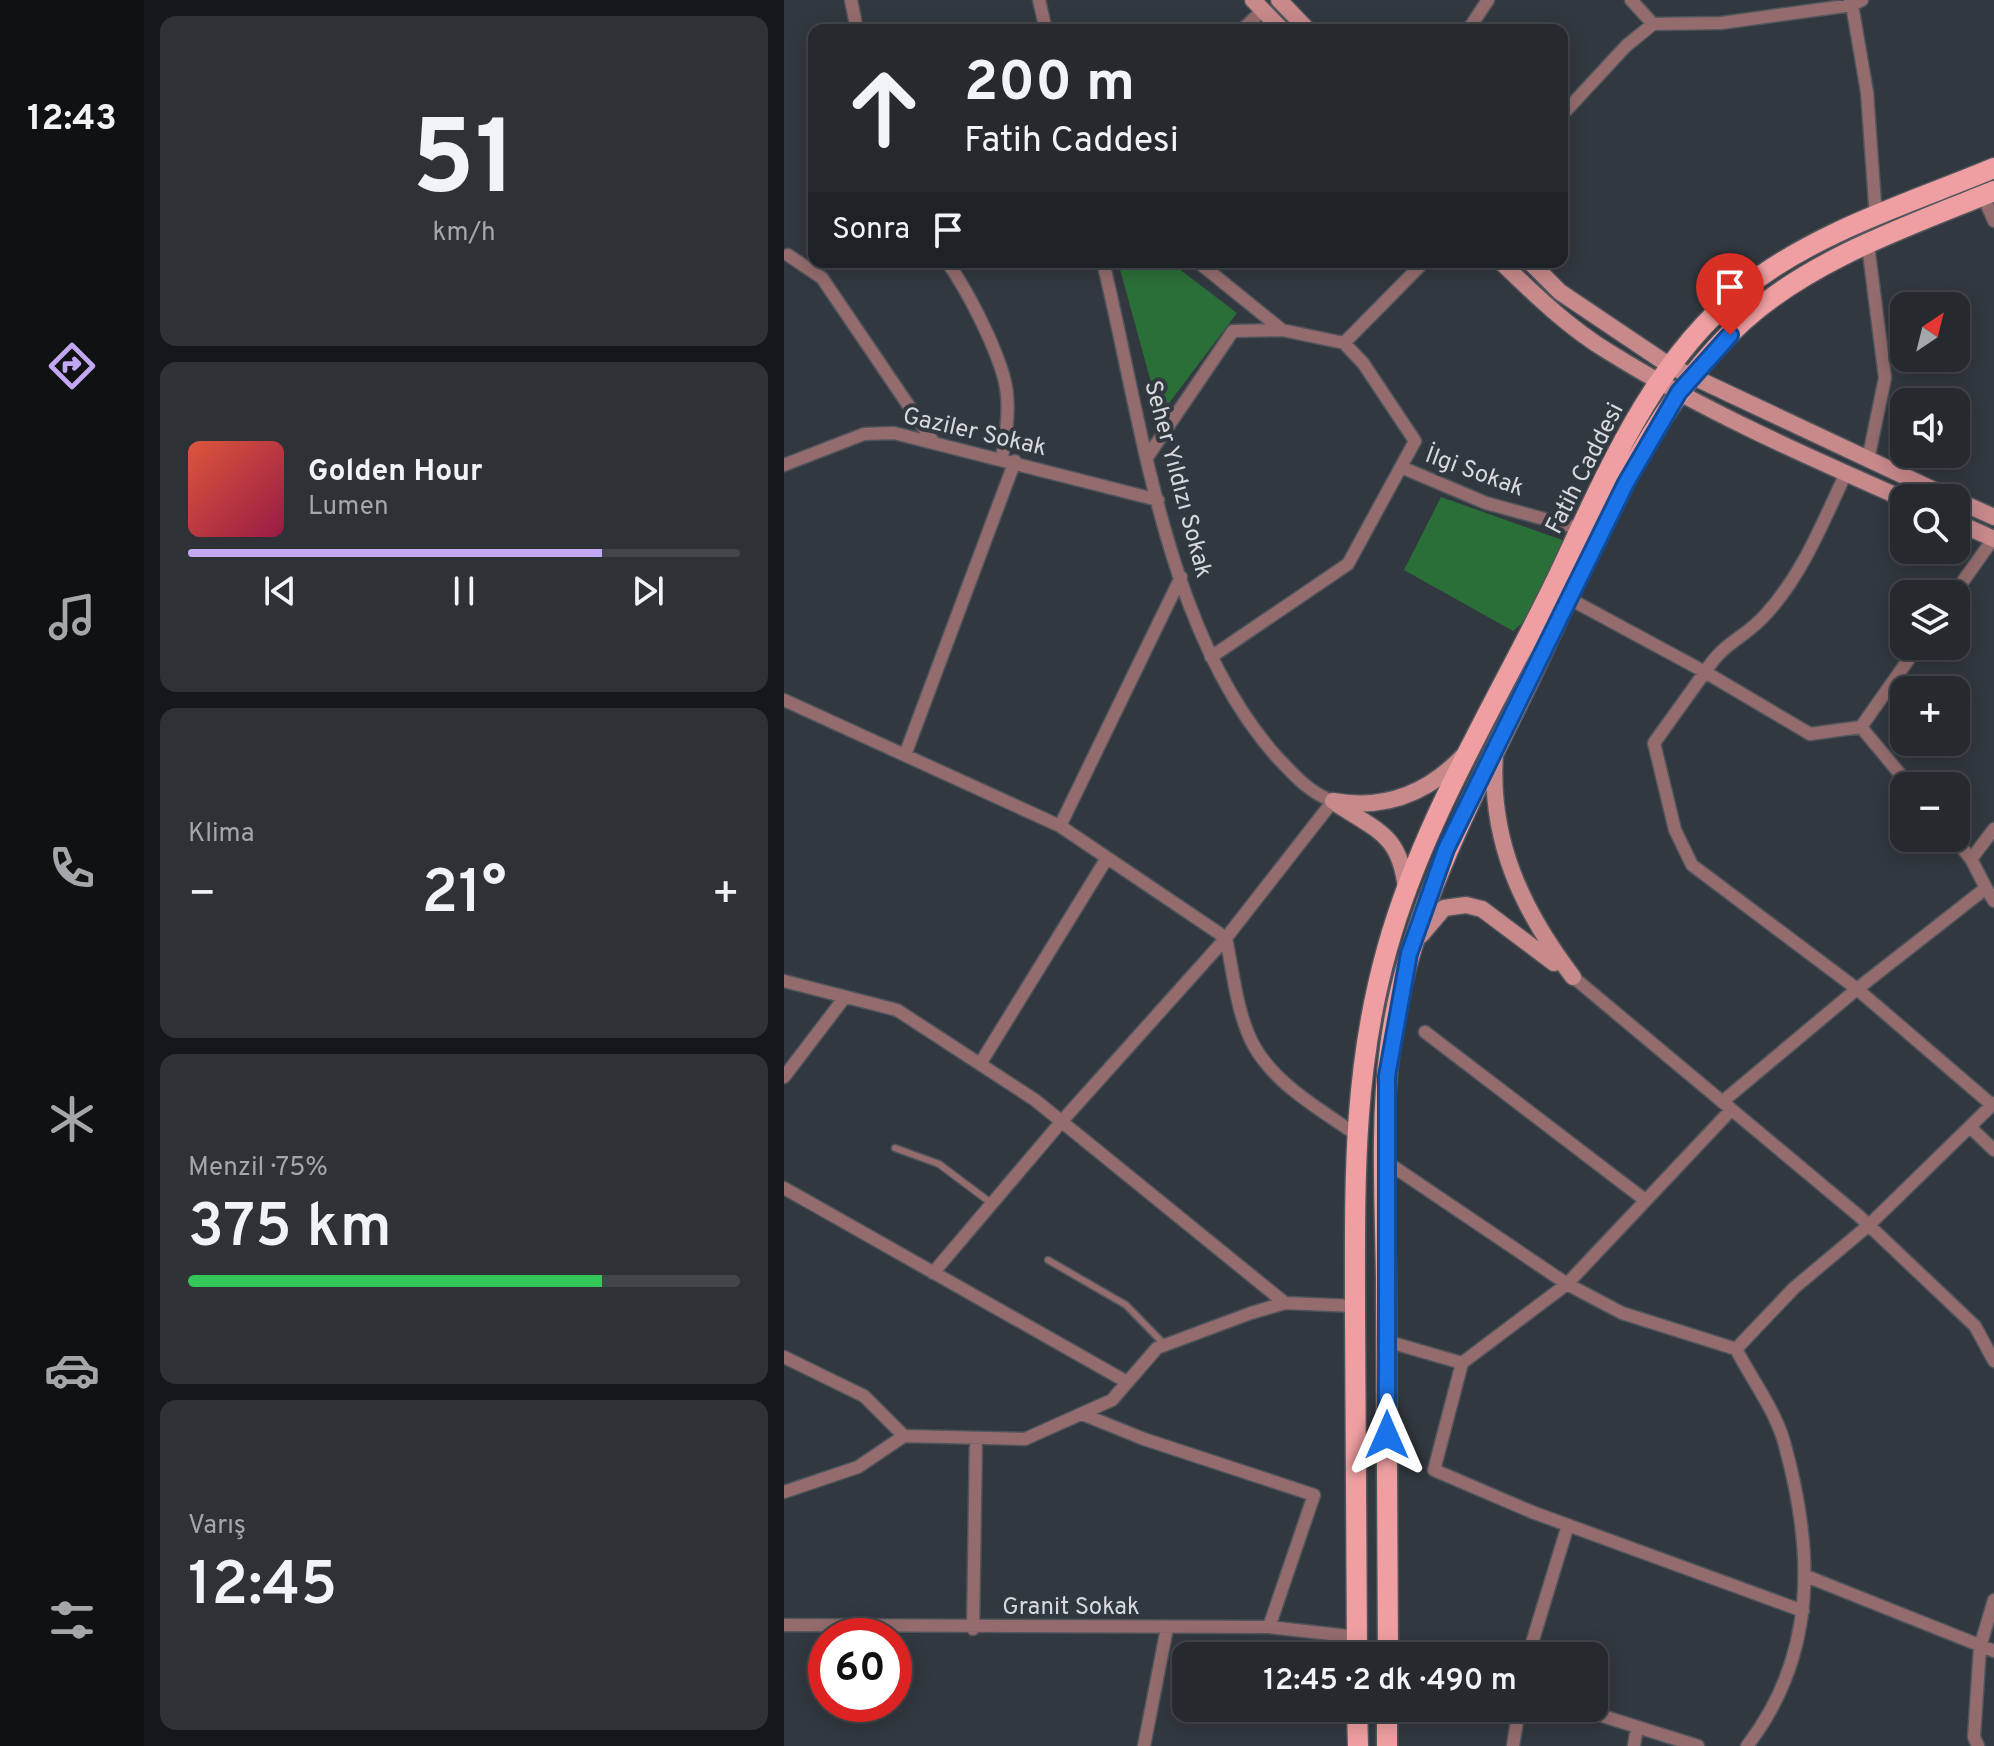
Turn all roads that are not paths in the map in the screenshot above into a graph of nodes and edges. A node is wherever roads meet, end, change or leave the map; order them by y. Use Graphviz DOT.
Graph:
graph roads {
  1 [pos="851,0"];
  2 [pos="1039,0"];
  3 [pos="1488,0"];
  4 [pos="1631,0"];
  5 [pos="1854,2"];
  6 [pos="1290,4"];
  7 [pos="1258,5"];
  8 [pos="856,24"];
  9 [pos="1045,24"];
  10 [pos="1246,24"];
  11 [pos="1276,24"];
  12 [pos="1304,24"];
  13 [pos="1472,24"];
  14 [pos="1653,24"];
  15 [pos="1568,109"];
  16 [pos="1994,168"];
  17 [pos="1989,193"];
  18 [pos="1876,218"];
  19 [pos="1994,221"];
  20 [pos="1868,245"];
  21 [pos="788,255"];
  22 [pos="952,268"];
  23 [pos="1104,268"];
  24 [pos="1206,268"];
  25 [pos="1418,268"];
  26 [pos="1508,268"];
  27 [pos="1536,268"];
  28 [pos="1282,330"];
  29 [pos="1344,343"];
  30 [pos="1665,373"];
  31 [pos="1692,374"];
  32 [pos="1679,392"];
  33 [pos="932,440"];
  34 [pos="1148,456"];
  35 [pos="1002,457"];
  36 [pos="1868,460"];
  37 [pos="1015,461"];
  38 [pos="784,465"];
  39 [pos="1401,467"];
  40 [pos="1846,473"];
  41 [pos="1921,484"];
  42 [pos="1890,493"];
  43 [pos="1158,500"];
  44 [pos="1970,506"];
  45 [pos="1994,517"];
  46 [pos="1970,528"];
  47 [pos="1581,529"];
  48 [pos="1994,539"];
  49 [pos="1181,577"];
  50 [pos="1964,580"];
  51 [pos="1568,598"];
  52 [pos="1211,657"];
  53 [pos="1908,660"];
  54 [pos="1705,672"];
  55 [pos="784,700"];
  56 [pos="1861,727"];
  57 [pos="1485,745"];
  58 [pos="905,755"];
  59 [pos="1898,772"];
  60 [pos="1333,801"];
  61 [pos="1060,826"];
  62 [pos="1994,829"];
  63 [pos="1965,852"];
  64 [pos="1107,858"];
  65 [pos="1971,859"];
  66 [pos="1986,888"];
  67 [pos="1406,894"];
  68 [pos="1994,901"];
  69 [pos="1226,938"];
  70 [pos="1409,954"];
  71 [pos="1573,977"];
  72 [pos="784,981"];
  73 [pos="1857,989"];
  74 [pos="845,997"];
  75 [pos="1425,1032"];
  76 [pos="980,1064"];
  77 [pos="784,1077"];
  78 [pos="1993,1104"];
  79 [pos="1726,1106"];
  80 [pos="1062,1121"];
  81 [pos="1970,1127"];
  82 [pos="1357,1135"];
  83 [pos="895,1148"];
  84 [pos="1994,1150"];
  85 [pos="1385,1161"];
  86 [pos="784,1188"];
  87 [pos="1645,1200"];
  88 [pos="994,1204"];
  89 [pos="1869,1225"];
  90 [pos="1048,1260"];
  91 [pos="933,1273"];
  92 [pos="1567,1284"];
  93 [pos="1285,1303"];
  94 [pos="1355,1306"];
  95 [pos="1386,1341"];
  96 [pos="1165,1345"];
  97 [pos="1736,1349"];
  98 [pos="784,1357"];
  99 [pos="1994,1361"];
  100 [pos="1462,1363"];
  101 [pos="1127,1382"];
  102 [pos="1082,1414"];
  103 [pos="904,1436"];
  104 [pos="976,1438"];
  105 [pos="784,1492"];
  106 [pos="1568,1525"];
  107 [pos="1806,1576"];
  108 [pos="1994,1600"];
  109 [pos="1803,1611"];
  110 [pos="784,1625"];
  111 [pos="1269,1627"];
  112 [pos="1167,1628"];
  113 [pos="973,1629"];
  114 [pos="1335,1642"];
  115 [pos="1357,1642"];
  116 [pos="1389,1642"];
  117 [pos="1532,1642"];
  118 [pos="1980,1647"];
  119 [pos="1994,1651"];
  120 [pos="1608,1718"];
  121 [pos="1357,1722"];
  122 [pos="1387,1722"];
  123 [pos="1517,1722"];
  124 [pos="1637,1727"];
  125 [pos="1144,1746"];
  126 [pos="1358,1746"];
  127 [pos="1387,1746"];
  128 [pos="1513,1746"];
  129 [pos="1634,1746"];
  130 [pos="1698,1746"];
  131 [pos="1747,1746"];
  132 [pos="1978,1746"];
  1 -- 8 [label="street"];
  2 -- 9 [label="street"];
  3 -- 13 [label="street"];
  4 -- 14 [label="street"];
  5 -- 14 [label="street"];
  5 -- 18 [label="street"];
  6 -- 12 [label="street"];
  7 -- 10 [label="street"];
  7 -- 11 [label="street"];
  14 -- 15 [label="street"];
  16 -- 18 [label="main road, Fatih Caddesi"];
  17 -- 19 [label="street"];
  17 -- 20 [label="main road, Fatih Caddesi"];
  18 -- 30 [label="main road, Fatih Caddesi"];
  20 -- 31 [label="main road, Fatih Caddesi"];
  20 -- 36 [label="street"];
  21 -- 33 [label="street"];
  22 -- 35 [label="street"];
  23 -- 34 [label="street, Seher Yıldızı Sokak"];
  24 -- 28 [label="street"];
  25 -- 29 [label="street"];
  26 -- 30 [label="street"];
  27 -- 30 [label="street"];
  28 -- 29 [label="street"];
  28 -- 34 [label="street"];
  29 -- 39 [label="street"];
  30 -- 31 [label="street"];
  30 -- 32 [label="street"];
  30 -- 47 [label="main road, Fatih Caddesi"];
  31 -- 32 [label="main road, Fatih Caddesi"];
  31 -- 36 [label="street"];
  32 -- 40 [label="street"];
  32 -- 51 [label="main road, Fatih Caddesi"];
  33 -- 35 [label="street, Gaziler Sokak"];
  33 -- 38 [label="street, Gaziler Sokak"];
  34 -- 43 [label="street, Seher Yıldızı Sokak"];
  35 -- 37 [label="street, Gaziler Sokak"];
  36 -- 41 [label="street"];
  37 -- 43 [label="street, Gaziler Sokak"];
  37 -- 58 [label="street"];
  39 -- 47 [label="street, İlgi Sokak"];
  39 -- 52 [label="street"];
  40 -- 42 [label="street"];
  40 -- 54 [label="street"];
  43 -- 49 [label="street, Seher Yıldızı Sokak"];
  44 -- 45 [label="street"];
  46 -- 48 [label="street"];
  47 -- 57 [label="main road, Fatih Caddesi"];
  48 -- 50 [label="street"];
  49 -- 52 [label="street, Seher Yıldızı Sokak"];
  49 -- 61 [label="street"];
  51 -- 54 [label="street"];
  51 -- 57 [label="main road, Fatih Caddesi"];
  52 -- 60 [label="street, Seher Yıldızı Sokak"];
  53 -- 56 [label="street"];
  54 -- 56 [label="street"];
  54 -- 73 [label="street"];
  55 -- 58 [label="street"];
  56 -- 59 [label="street"];
  57 -- 60 [label="street"];
  57 -- 67 [label="main road, Fatih Caddesi"];
  57 -- 70 [label="main road, Fatih Caddesi"];
  57 -- 71 [label="street"];
  58 -- 61 [label="street"];
  60 -- 67 [label="street"];
  60 -- 69 [label="street"];
  61 -- 64 [label="street"];
  62 -- 65 [label="street"];
  63 -- 65 [label="street"];
  64 -- 69 [label="street"];
  64 -- 76 [label="street"];
  65 -- 66 [label="street"];
  66 -- 68 [label="street"];
  66 -- 73 [label="street"];
  67 -- 82 [label="main road, Fatih Caddesi"];
  69 -- 80 [label="street"];
  69 -- 82 [label="street"];
  70 -- 71 [label="street"];
  70 -- 85 [label="main road, Fatih Caddesi"];
  71 -- 79 [label="street"];
  72 -- 74 [label="street"];
  73 -- 78 [label="street"];
  73 -- 79 [label="street"];
  74 -- 76 [label="street"];
  74 -- 77 [label="street"];
  75 -- 87 [label="street"];
  76 -- 80 [label="street"];
  78 -- 81 [label="street"];
  79 -- 87 [label="street"];
  79 -- 89 [label="street"];
  80 -- 88 [label="street"];
  80 -- 93 [label="street"];
  81 -- 84 [label="street"];
  81 -- 89 [label="street"];
  82 -- 94 [label="main road, Fatih Caddesi"];
  83 -- 88 [label="lane"];
  85 -- 92 [label="street"];
  85 -- 95 [label="main road, Fatih Caddesi"];
  86 -- 91 [label="street"];
  87 -- 92 [label="street"];
  88 -- 91 [label="street"];
  89 -- 97 [label="street"];
  89 -- 99 [label="street"];
  90 -- 96 [label="lane"];
  91 -- 101 [label="street"];
  92 -- 97 [label="street"];
  92 -- 100 [label="street"];
  93 -- 94 [label="street"];
  93 -- 96 [label="street"];
  94 -- 115 [label="main road, Fatih Caddesi"];
  95 -- 100 [label="street"];
  95 -- 116 [label="main road, Fatih Caddesi"];
  96 -- 101 [label="street"];
  97 -- 107 [label="street"];
  98 -- 103 [label="street"];
  100 -- 106 [label="street"];
  101 -- 102 [label="street"];
  102 -- 104 [label="street"];
  102 -- 111 [label="street"];
  103 -- 104 [label="street"];
  103 -- 105 [label="street"];
  104 -- 113 [label="street"];
  106 -- 109 [label="street"];
  106 -- 117 [label="street"];
  107 -- 109 [label="street"];
  107 -- 118 [label="street"];
  108 -- 118 [label="street"];
  109 -- 131 [label="street"];
  110 -- 113 [label="street, Granit Sokak"];
  111 -- 112 [label="street, Granit Sokak"];
  111 -- 114 [label="street, Granit Sokak"];
  112 -- 113 [label="street, Granit Sokak"];
  112 -- 125 [label="street"];
  118 -- 119 [label="street"];
  118 -- 132 [label="street"];
  120 -- 124 [label="street"];
  121 -- 126 [label="main road"];
  122 -- 127 [label="main road"];
  123 -- 128 [label="street"];
  124 -- 129 [label="street"];
  124 -- 130 [label="street"];
}
